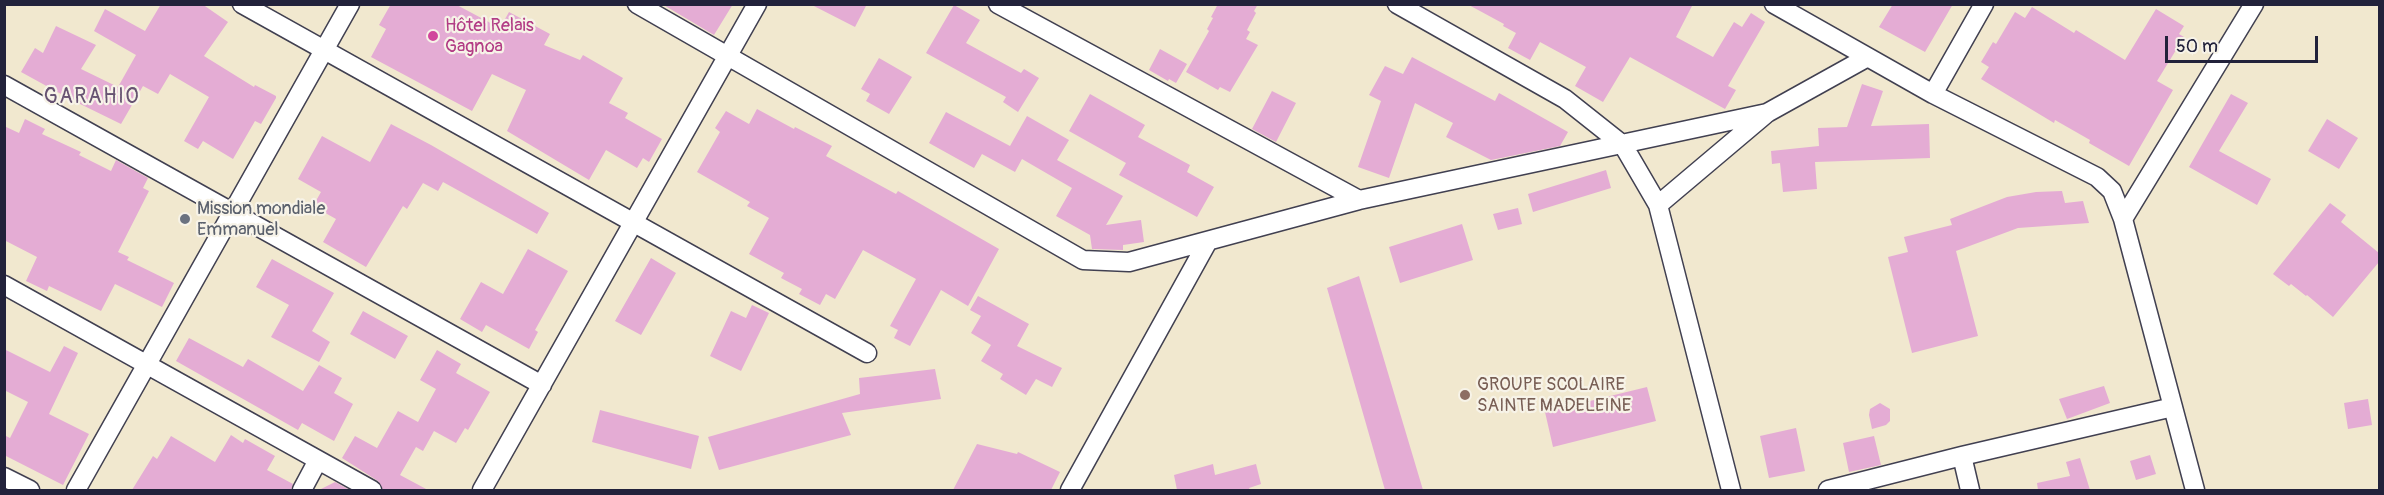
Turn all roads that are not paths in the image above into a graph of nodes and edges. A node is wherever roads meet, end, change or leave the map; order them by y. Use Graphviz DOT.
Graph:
graph roads {
  1 [pos="242,4"];
  2 [pos="350,4"];
  3 [pos="637,4"];
  4 [pos="757,4"];
  5 [pos="998,4"];
  6 [pos="1396,4"];
  7 [pos="1774,4"];
  8 [pos="1984,4"];
  9 [pos="2254,4"];
  10 [pos="325,50"];
  11 [pos="728,56"];
  12 [pos="1866,58"];
  13 [pos="4,85"];
  14 [pos="1933,94"];
  15 [pos="1767,113"];
  16 [pos="1623,145"];
  17 [pos="1359,200"];
  18 [pos="1658,205"];
  19 [pos="233,213"];
  20 [pos="2122,219"];
  21 [pos="634,223"];
  22 [pos="1207,243"];
  23 [pos="4,285"];
  24 [pos="867,353"];
  25 [pos="147,365"];
  26 [pos="542,385"];
  27 [pos="2173,406"];
  28 [pos="1962,456"];
  29 [pos="318,460"];
  30 [pos="4,477"];
  31 [pos="30,490"];
  32 [pos="76,490"];
  33 [pos="302,490"];
  34 [pos="372,490"];
  35 [pos="482,490"];
  36 [pos="1070,490"];
  37 [pos="1731,490"];
  38 [pos="1828,490"];
  39 [pos="1970,490"];
  40 [pos="2195,490"];
  1 -- 10 [label="street"];
  2 -- 10 [label="street"];
  3 -- 11 [label="street"];
  4 -- 11 [label="street"];
  5 -- 17 [label="street"];
  6 -- 16 [label="street"];
  7 -- 12 [label="street"];
  8 -- 14 [label="street"];
  9 -- 20 [label="street"];
  10 -- 19 [label="street"];
  10 -- 21 [label="street"];
  11 -- 21 [label="street"];
  11 -- 22 [label="street"];
  12 -- 14 [label="street"];
  12 -- 15 [label="street"];
  13 -- 19 [label="street"];
  14 -- 20 [label="street"];
  15 -- 16 [label="street"];
  15 -- 18 [label="street"];
  16 -- 17 [label="street"];
  16 -- 18 [label="street"];
  17 -- 22 [label="street"];
  18 -- 37 [label="street"];
  19 -- 25 [label="street"];
  19 -- 26 [label="street"];
  20 -- 27 [label="street"];
  21 -- 24 [label="street"];
  21 -- 26 [label="street"];
  22 -- 36 [label="street"];
  23 -- 25 [label="street"];
  25 -- 29 [label="street"];
  25 -- 32 [label="street"];
  26 -- 35 [label="street"];
  27 -- 28 [label="street"];
  27 -- 40 [label="street"];
  28 -- 38 [label="street"];
  28 -- 39 [label="street"];
  29 -- 33 [label="street"];
  29 -- 34 [label="street"];
  30 -- 31 [label="street"];
}
